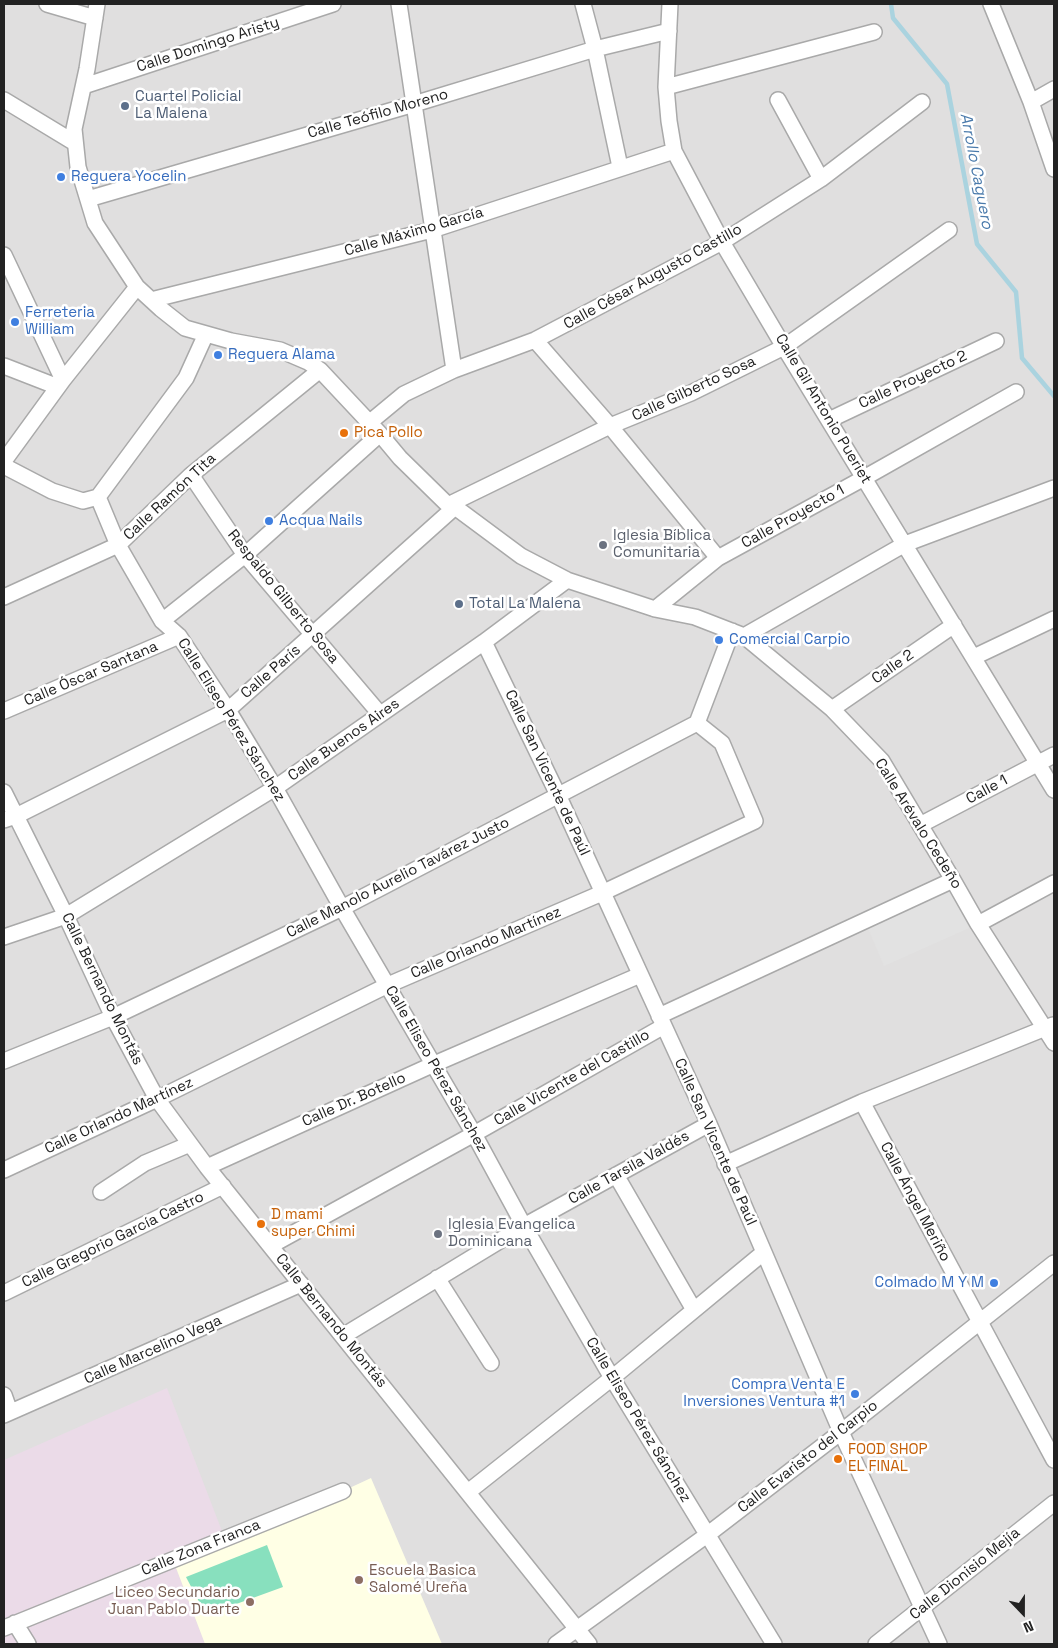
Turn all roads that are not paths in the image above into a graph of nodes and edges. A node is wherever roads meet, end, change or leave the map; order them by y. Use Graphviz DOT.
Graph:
graph roads {
  1 [pos="47,4"];
  2 [pos="333,4"];
  3 [pos="399,4"];
  4 [pos="583,4"];
  5 [pos="670,4"];
  6 [pos="992,4"];
  7 [pos="96,11"];
  8 [pos="670,31"];
  9 [pos="874,32"];
  10 [pos="595,49"];
  11 [pos="84,86"];
  12 [pos="666,87"];
  13 [pos="1054,89"];
  14 [pos="4,100"];
  15 [pos="778,100"];
  16 [pos="922,102"];
  17 [pos="1030,102"];
  18 [pos="414,104"];
  19 [pos="75,143"];
  20 [pos="674,151"];
  21 [pos="620,167"];
  22 [pos="1054,170"];
  23 [pos="821,179"];
  24 [pos="88,198"];
  25 [pos="432,230"];
  26 [pos="949,230"];
  27 [pos="722,242"];
  28 [pos="4,254"];
  29 [pos="137,286"];
  30 [pos="151,300"];
  31 [pos="206,334"];
  32 [pos="536,340"];
  33 [pos="996,340"];
  34 [pos="784,347"];
  35 [pos="4,366"];
  36 [pos="320,370"];
  37 [pos="454,370"];
  38 [pos="60,384"];
  39 [pos="1016,392"];
  40 [pos="829,420"];
  41 [pos="610,426"];
  42 [pos="374,428"];
  43 [pos="4,461"];
  44 [pos="4,466"];
  45 [pos="191,475"];
  46 [pos="864,478"];
  47 [pos="1054,488"];
  48 [pos="98,497"];
  49 [pos="452,506"];
  50 [pos="905,544"];
  51 [pos="118,545"];
  52 [pos="245,555"];
  53 [pos="718,558"];
  54 [pos="567,580"];
  55 [pos="4,597"];
  56 [pos="655,609"];
  57 [pos="1054,619"];
  58 [pos="162,620"];
  59 [pos="954,625"];
  60 [pos="738,633"];
  61 [pos="179,636"];
  62 [pos="312,636"];
  63 [pos="484,642"];
  64 [pos="974,656"];
  65 [pos="832,709"];
  66 [pos="228,710"];
  67 [pos="4,711"];
  68 [pos="380,714"];
  69 [pos="697,723"];
  70 [pos="1054,755"];
  71 [pos="1038,763"];
  72 [pos="275,788"];
  73 [pos="1054,790"];
  74 [pos="4,792"];
  75 [pos="559,796"];
  76 [pos="10,818"];
  77 [pos="920,825"];
  78 [pos="953,880"];
  79 [pos="1054,883"];
  80 [pos="602,892"];
  81 [pos="342,908"];
  82 [pos="66,916"];
  83 [pos="978,924"];
  84 [pos="4,936"];
  85 [pos="640,975"];
  86 [pos="388,985"];
  87 [pos="113,1017"];
  88 [pos="662,1021"];
  89 [pos="1050,1026"];
  90 [pos="1054,1043"];
  91 [pos="4,1061"];
  92 [pos="432,1065"];
  93 [pos="157,1099"];
  94 [pos="862,1102"];
  95 [pos="709,1124"];
  96 [pos="474,1134"];
  97 [pos="190,1144"];
  98 [pos="725,1164"];
  99 [pos="207,1167"];
  100 [pos="4,1170"];
  101 [pos="616,1175"];
  102 [pos="223,1186"];
  103 [pos="101,1192"];
  104 [pos="524,1226"];
  105 [pos="270,1246"];
  106 [pos="763,1253"];
  107 [pos="1054,1263"];
  108 [pos="438,1278"];
  109 [pos="301,1284"];
  110 [pos="4,1293"];
  111 [pos="694,1310"];
  112 [pos="979,1322"];
  113 [pos="343,1336"];
  114 [pos="491,1363"];
  115 [pos="612,1378"];
  116 [pos="4,1395"];
  117 [pos="7,1414"];
  118 [pos="842,1432"];
  119 [pos="1054,1460"];
  120 [pos="343,1491"];
  121 [pos="468,1492"];
  122 [pos="1054,1503"];
  123 [pos="707,1535"];
  124 [pos="923,1608"];
  125 [pos="9,1625"];
  126 [pos="577,1628"];
  127 [pos="28,1644"];
  128 [pos="556,1644"];
  129 [pos="590,1644"];
  130 [pos="774,1644"];
  131 [pos="876,1644"];
  132 [pos="939,1644"];
  1 -- 7 [label="street"];
  2 -- 11 [label="street, Calle Domingo Aristy"];
  3 -- 18 [label="street"];
  4 -- 10 [label="street"];
  5 -- 8 [label="street, Calle Gil Antonio Pueriet"];
  6 -- 17 [label="street"];
  7 -- 11 [label="street, Calle Arévalo Cedeño"];
  8 -- 10 [label="street, Calle Teófilo Moreno"];
  8 -- 12 [label="street, Calle Gil Antonio Pueriet"];
  9 -- 12 [label="street"];
  10 -- 18 [label="street, Calle Teófilo Moreno"];
  10 -- 21 [label="street"];
  11 -- 19 [label="street, Calle Arévalo Cedeño"];
  12 -- 20 [label="street, Calle Gil Antonio Pueriet"];
  13 -- 17 [label="street"];
  14 -- 19 [label="street"];
  15 -- 23 [label="street"];
  16 -- 23 [label="street, Calle César Augusto Castillo"];
  17 -- 22 [label="street"];
  18 -- 24 [label="street, Calle Teófilo Moreno"];
  18 -- 25 [label="street"];
  19 -- 24 [label="street, Calle Arévalo Cedeño"];
  20 -- 21 [label="street, Calle Máximo García"];
  20 -- 27 [label="street, Calle Gil Antonio Pueriet"];
  21 -- 25 [label="street, Calle Máximo García"];
  23 -- 27 [label="street, Calle César Augusto Castillo"];
  24 -- 29 [label="street, Calle Arévalo Cedeño"];
  25 -- 30 [label="street, Calle Máximo García"];
  25 -- 37 [label="street"];
  26 -- 34 [label="street, Calle Gilberto Sosa"];
  27 -- 32 [label="street, Calle César Augusto Castillo"];
  27 -- 34 [label="street, Calle Gil Antonio Pueriet"];
  28 -- 38 [label="street"];
  29 -- 30 [label="street, Calle Arévalo Cedeño"];
  29 -- 38 [label="street"];
  30 -- 31 [label="street, Calle Arévalo Cedeño"];
  31 -- 36 [label="street, Calle Arévalo Cedeño"];
  31 -- 48 [label="street"];
  32 -- 37 [label="street, Calle César Augusto Castillo"];
  32 -- 41 [label="street"];
  33 -- 40 [label="street, Calle Proyecto 2"];
  34 -- 40 [label="street, Calle Gil Antonio Pueriet"];
  34 -- 41 [label="street, Calle Gilberto Sosa"];
  35 -- 38 [label="street"];
  36 -- 42 [label="street, Calle Arévalo Cedeño"];
  36 -- 45 [label="street, Calle Ramón Tita"];
  37 -- 42 [label="street, Calle César Augusto Castillo"];
  38 -- 43 [label="street"];
  39 -- 46 [label="street, Calle Proyecto 1"];
  40 -- 46 [label="street, Calle Gil Antonio Pueriet"];
  41 -- 49 [label="street, Calle Gilberto Sosa"];
  41 -- 53 [label="street"];
  42 -- 49 [label="street, Calle Arévalo Cedeño"];
  42 -- 52 [label="street, Calle Óscar Santana"];
  44 -- 48 [label="street"];
  45 -- 51 [label="street, Calle Ramón Tita"];
  45 -- 52 [label="street, Respaldo Gilberto Sosa"];
  46 -- 50 [label="street, Calle Gil Antonio Pueriet"];
  46 -- 53 [label="street, Calle Proyecto 1"];
  47 -- 50 [label="street"];
  48 -- 51 [label="street, Calle Eliseo Pérez Sánchez"];
  49 -- 54 [label="street, Calle Arévalo Cedeño"];
  49 -- 62 [label="street, Calle París"];
  50 -- 59 [label="street, Calle Gil Antonio Pueriet"];
  50 -- 60 [label="street"];
  51 -- 55 [label="street, Calle Ramón Tita"];
  51 -- 58 [label="street, Calle Eliseo Pérez Sánchez"];
  52 -- 58 [label="street, Calle Óscar Santana"];
  52 -- 62 [label="street, Respaldo Gilberto Sosa"];
  53 -- 56 [label="street, Calle Proyecto 1"];
  54 -- 56 [label="street, Calle Arévalo Cedeño"];
  54 -- 63 [label="street, Calle Buenos Aires"];
  56 -- 60 [label="street, Calle Arévalo Cedeño"];
  57 -- 64 [label="street"];
  58 -- 61 [label="street, Calle Eliseo Pérez Sánchez"];
  59 -- 64 [label="street, Calle Gil Antonio Pueriet"];
  59 -- 65 [label="street, Calle 2"];
  60 -- 65 [label="street, Calle Arévalo Cedeño"];
  60 -- 69 [label="street"];
  61 -- 66 [label="street, Calle Eliseo Pérez Sánchez"];
  61 -- 67 [label="street, Calle Óscar Santana"];
  62 -- 66 [label="street, Calle París"];
  62 -- 68 [label="street, Respaldo Gilberto Sosa"];
  63 -- 68 [label="street, Calle Buenos Aires"];
  63 -- 75 [label="street, Calle San Vicente de Paúl"];
  64 -- 71 [label="street, Calle Gil Antonio Pueriet"];
  65 -- 77 [label="street, Calle Arévalo Cedeño"];
  66 -- 72 [label="street, Calle Eliseo Pérez Sánchez"];
  66 -- 76 [label="street, Calle París"];
  68 -- 72 [label="street, Calle Buenos Aires"];
  69 -- 75 [label="street, Calle Manolo Aurelio Tavárez Justo"];
  69 -- 80 [label="street, Calle Orlando Martínez"];
  70 -- 71 [label="street, Calle 1"];
  71 -- 73 [label="street, Calle Gil Antonio Pueriet"];
  71 -- 77 [label="street, Calle 1"];
  72 -- 81 [label="street, Calle Eliseo Pérez Sánchez"];
  72 -- 82 [label="street, Calle Buenos Aires"];
  74 -- 76 [label="street, Calle Bernando Montás"];
  75 -- 80 [label="street, Calle San Vicente de Paúl"];
  75 -- 81 [label="street, Calle Manolo Aurelio Tavárez Justo"];
  76 -- 82 [label="street, Calle Bernando Montás"];
  77 -- 78 [label="street, Calle Arévalo Cedeño"];
  78 -- 83 [label="street, Calle Arévalo Cedeño"];
  78 -- 88 [label="street, Calle Vicente del Castillo"];
  79 -- 83 [label="street"];
  80 -- 85 [label="street, Calle San Vicente de Paúl"];
  80 -- 86 [label="street, Calle Orlando Martínez"];
  81 -- 86 [label="street, Calle Eliseo Pérez Sánchez"];
  81 -- 87 [label="street, Calle Manolo Aurelio Tavárez Justo"];
  82 -- 84 [label="street, Calle Buenos Aires"];
  82 -- 87 [label="street, Calle Bernando Montás"];
  83 -- 89 [label="street, Calle Arévalo Cedeño"];
  85 -- 88 [label="street, Calle San Vicente de Paúl"];
  85 -- 92 [label="street, Calle Dr. Botello"];
  86 -- 92 [label="street, Calle Eliseo Pérez Sánchez"];
  86 -- 93 [label="street, Calle Orlando Martínez"];
  87 -- 91 [label="street, Calle Manolo Aurelio Tavárez Justo"];
  87 -- 93 [label="street, Calle Bernando Montás"];
  88 -- 95 [label="street, Calle San Vicente de Paúl"];
  88 -- 96 [label="street, Calle Vicente del Castillo"];
  89 -- 90 [label="street, Calle Arévalo Cedeño"];
  89 -- 94 [label="street"];
  92 -- 96 [label="street, Calle Eliseo Pérez Sánchez"];
  92 -- 99 [label="street, Calle Dr. Botello"];
  93 -- 97 [label="street, Calle Bernando Montás"];
  93 -- 100 [label="street, Calle Orlando Martínez"];
  94 -- 98 [label="street"];
  94 -- 112 [label="street, Calle Ángel Meriño"];
  95 -- 98 [label="street, Calle San Vicente de Paúl"];
  95 -- 101 [label="street, Calle Tarsila Valdés"];
  96 -- 104 [label="street, Calle Eliseo Pérez Sánchez"];
  96 -- 105 [label="street, Calle Vicente del Castillo"];
  97 -- 99 [label="street, Calle Bernando Montás"];
  97 -- 103 [label="street"];
  98 -- 106 [label="street, Calle San Vicente de Paúl"];
  99 -- 102 [label="street, Calle Bernando Montás"];
  101 -- 104 [label="street, Calle Tarsila Valdés"];
  101 -- 111 [label="street"];
  102 -- 105 [label="street, Calle Bernando Montás"];
  102 -- 110 [label="street, Calle Gregorio García Castro"];
  104 -- 108 [label="street, Calle Tarsila Valdés"];
  104 -- 115 [label="street, Calle Eliseo Pérez Sánchez"];
  105 -- 109 [label="street, Calle Bernando Montás"];
  106 -- 111 [label="street"];
  106 -- 118 [label="street, Calle San Vicente de Paúl"];
  107 -- 112 [label="street, Calle Evaristo del Carpio"];
  108 -- 113 [label="street, Calle Tarsila Valdés"];
  108 -- 114 [label="street"];
  109 -- 113 [label="street, Calle Bernando Montás"];
  109 -- 117 [label="street, Calle Marcelino Vega"];
  111 -- 115 [label="street"];
  112 -- 118 [label="street, Calle Evaristo del Carpio"];
  112 -- 119 [label="street, Calle Ángel Meriño"];
  113 -- 121 [label="street, Calle Bernando Montás"];
  115 -- 121 [label="street"];
  115 -- 123 [label="street, Calle Eliseo Pérez Sánchez"];
  116 -- 117 [label="street"];
  118 -- 123 [label="street, Calle Evaristo del Carpio"];
  118 -- 124 [label="street, Calle San Vicente de Paúl"];
  120 -- 125 [label="street, Calle Zona Franca"];
  121 -- 126 [label="street, Calle Bernando Montás"];
  122 -- 124 [label="street, Calle Dionisio Mejía"];
  123 -- 126 [label="street, Calle Evaristo del Carpio"];
  123 -- 130 [label="street, Calle Eliseo Pérez Sánchez"];
  124 -- 131 [label="street, Calle Dionisio Mejía"];
  124 -- 132 [label="street, Calle San Vicente de Paúl"];
  125 -- 127 [label="street"];
  126 -- 128 [label="street, Calle Evaristo del Carpio"];
  126 -- 129 [label="street, Calle Bernando Montás"];
}
